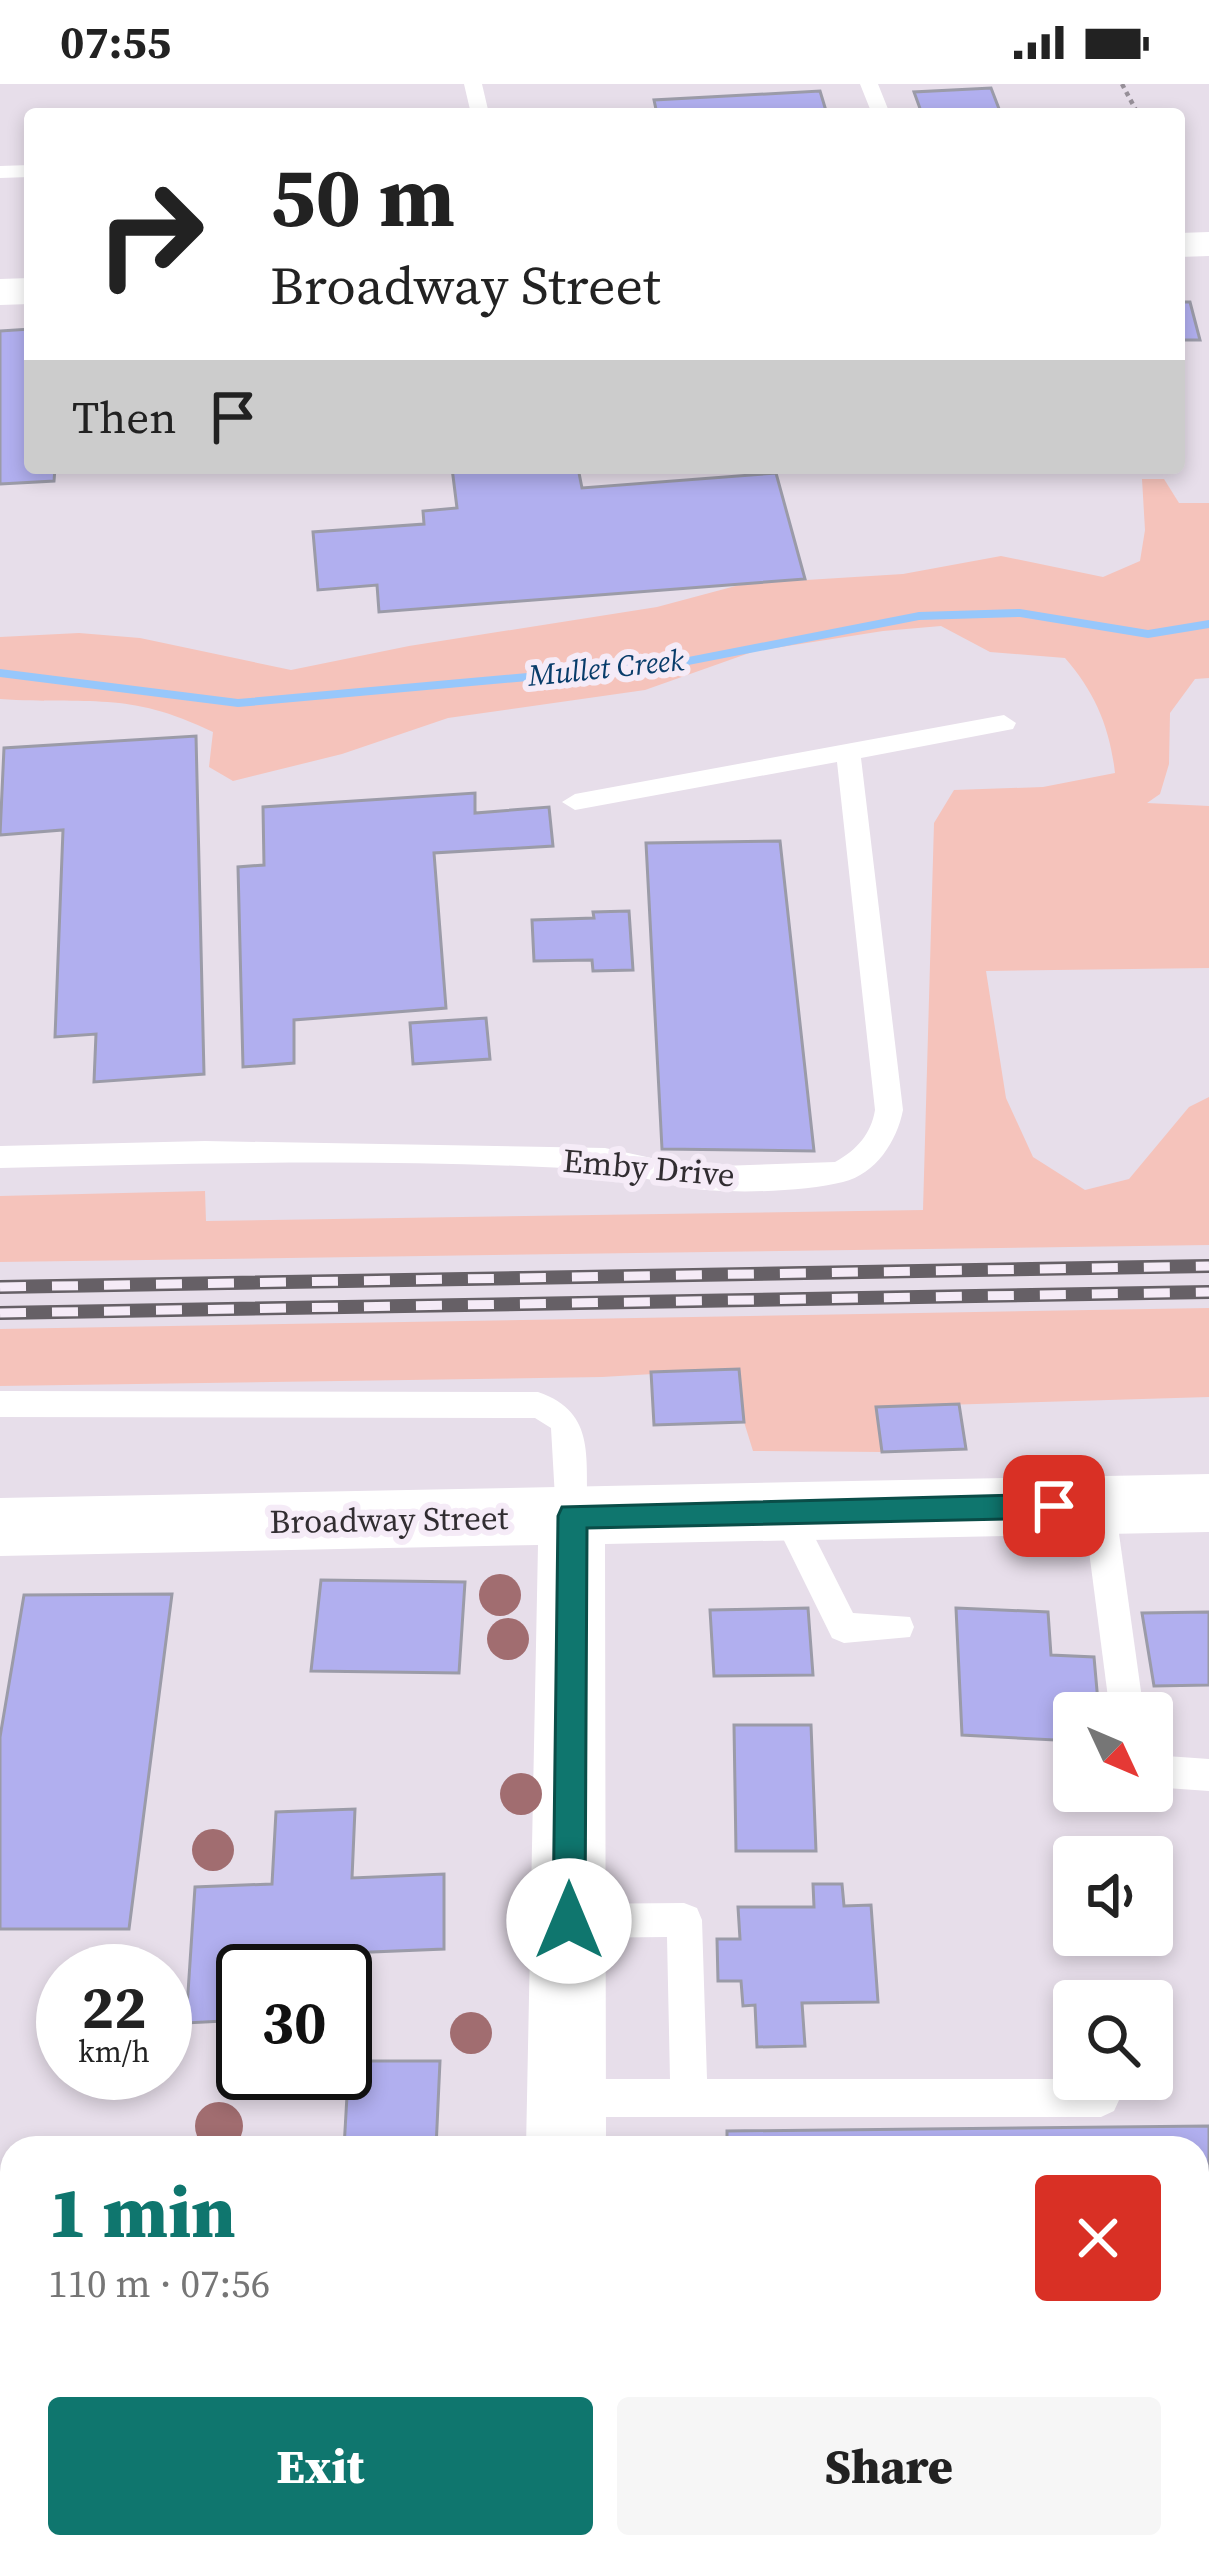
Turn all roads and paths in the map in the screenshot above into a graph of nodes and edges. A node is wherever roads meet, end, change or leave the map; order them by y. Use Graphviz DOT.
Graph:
graph roads {
  1 [pos="1004,724"];
  2 [pos="848,752"];
  3 [pos="575,802"];
  4 [pos="0,1157"];
  5 [pos="0,1404"];
  6 [pos="1209,1503"];
  7 [pos="1099,1505"];
  8 [pos="786,1512"];
  9 [pos="572,1516"];
  10 [pos="0,1527"];
  11 [pos="898,1628"];
  12 [pos="1124,1692"];
  13 [pos="1173,1772"];
  14 [pos="1209,1775"];
  15 [pos="569,1921"];
  16 [pos="689,2096"];
  17 [pos="1053,2098"];
  18 [pos="567,2123"];
  1 -- 2 [label="lane"];
  2 -- 3 [label="lane"];
  2 -- 4 [label="lane, Emby Drive"];
  5 -- 9 [label="lane"];
  6 -- 7 [label="street, Broadway Street"];
  7 -- 8 [label="street, Broadway Street"];
  7 -- 12 [label="lane"];
  8 -- 9 [label="street, Broadway Street"];
  8 -- 11 [label="lane"];
  9 -- 10 [label="street, Broadway Street"];
  9 -- 15 [label="street"];
  13 -- 14 [label="lane"];
  15 -- 16 [label="lane"];
  15 -- 18 [label="street"];
  16 -- 17 [label="lane"];
  16 -- 18 [label="lane"];
}
